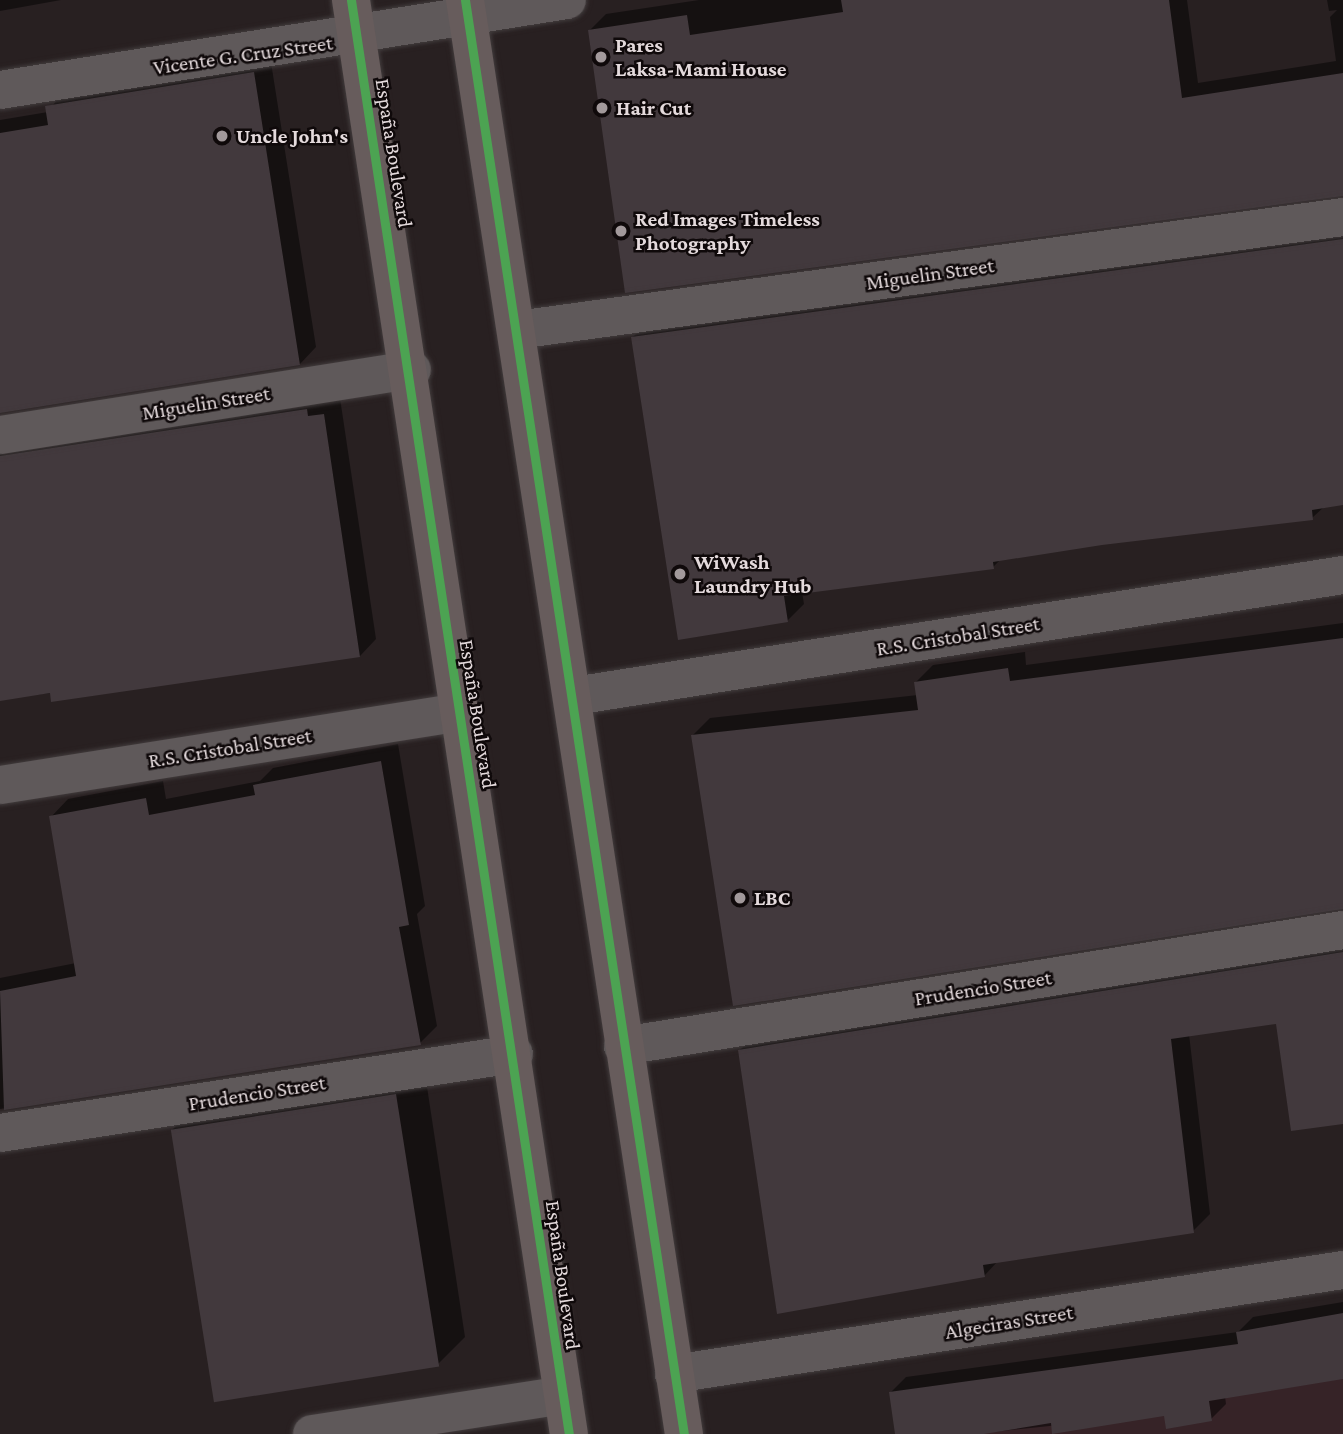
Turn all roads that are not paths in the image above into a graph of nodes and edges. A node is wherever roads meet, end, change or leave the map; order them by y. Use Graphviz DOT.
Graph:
graph roads {
  1 [pos="351,0"];
  2 [pos="567,0"];
  3 [pos="467,10"];
  4 [pos="357,38"];
  5 [pos="0,90"];
  6 [pos="1343,218"];
  7 [pos="517,330"];
  8 [pos="412,370"];
  9 [pos="0,435"];
  10 [pos="1343,575"];
  11 [pos="574,696"];
  12 [pos="460,712"];
  13 [pos="0,785"];
  14 [pos="1343,930"];
  15 [pos="623,1046"];
  16 [pos="514,1054"];
  17 [pos="0,1133"];
  18 [pos="1343,1270"];
  19 [pos="674,1374"];
  20 [pos="563,1395"];
  21 [pos="312,1434"];
  22 [pos="569,1434"];
  23 [pos="684,1434"];
  1 -- 4 [label="main road, España Boulevard"];
  2 -- 3 [label="street, Vicente G. Cruz Street"];
  3 -- 4 [label="street, Vicente G. Cruz Street"];
  3 -- 7 [label="main road"];
  4 -- 5 [label="street, Vicente G. Cruz Street"];
  4 -- 8 [label="main road, España Boulevard"];
  6 -- 7 [label="street, Miguelin Street"];
  7 -- 11 [label="main road"];
  8 -- 9 [label="street, Miguelin Street"];
  8 -- 12 [label="main road, España Boulevard"];
  10 -- 11 [label="street, R.S. Cristobal Street"];
  11 -- 15 [label="main road"];
  12 -- 13 [label="street, R.S. Cristobal Street"];
  12 -- 16 [label="main road, España Boulevard"];
  14 -- 15 [label="street, Prudencio Street"];
  15 -- 19 [label="main road"];
  16 -- 17 [label="street, Prudencio Street"];
  16 -- 20 [label="main road, España Boulevard"];
  18 -- 19 [label="street, Algeciras Street"];
  19 -- 23 [label="main road"];
  20 -- 21 [label="street"];
  20 -- 22 [label="main road, España Boulevard"];
}
